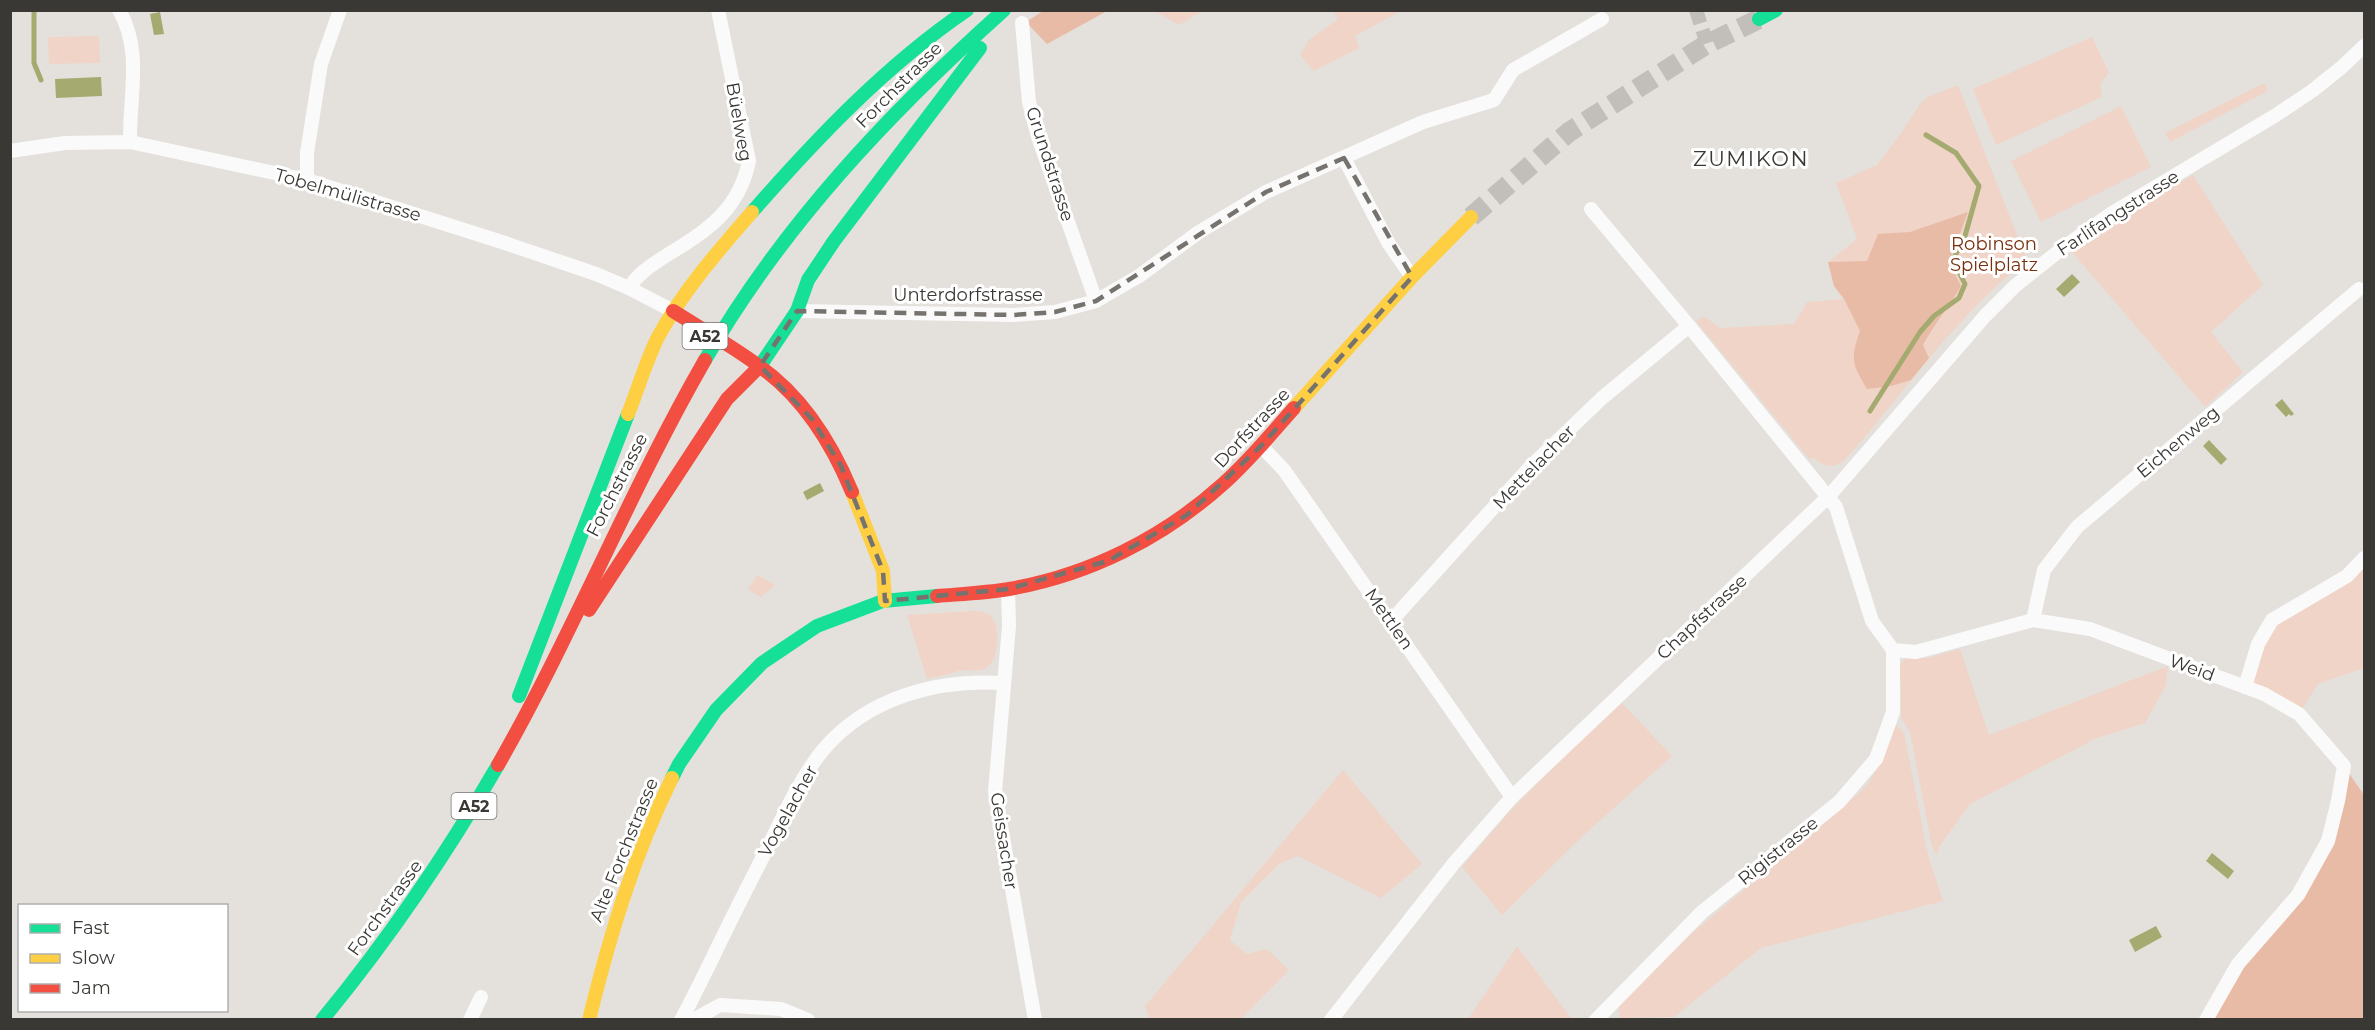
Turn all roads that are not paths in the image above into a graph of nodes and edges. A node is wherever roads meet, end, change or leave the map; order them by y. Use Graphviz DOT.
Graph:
graph roads {
  1 [pos="119,10"];
  2 [pos="340,10"];
  3 [pos="718,10"];
  4 [pos="967,10"];
  5 [pos="985,10"];
  6 [pos="1004,10"];
  7 [pos="1776,10"];
  8 [pos="1019,17"];
  9 [pos="1602,19"];
  10 [pos="1759,19"];
  11 [pos="2364,46"];
  12 [pos="130,142"];
  13 [pos="10,151"];
  14 [pos="1344,158"];
  15 [pos="307,180"];
  16 [pos="1591,209"];
  17 [pos="1471,217"];
  18 [pos="1412,278"];
  19 [pos="629,288"];
  20 [pos="2359,289"];
  21 [pos="1096,301"];
  22 [pos="797,311"];
  23 [pos="679,314"];
  24 [pos="1689,326"];
  25 [pos="760,366"];
  26 [pos="1261,446"];
  27 [pos="639,454"];
  28 [pos="1829,496"];
  29 [pos="2364,558"];
  30 [pos="587,560"];
  31 [pos="1008,589"];
  32 [pos="885,601"];
  33 [pos="2033,620"];
  34 [pos="1390,621"];
  35 [pos="1893,650"];
  36 [pos="542,682"];
  37 [pos="1004,683"];
  38 [pos="2245,687"];
  39 [pos="509,719"];
  40 [pos="1512,797"];
  41 [pos="481,997"];
  42 [pos="306,1020"];
  43 [pos="322,1020"];
  44 [pos="470,1020"];
  45 [pos="589,1020"];
  46 [pos="681,1020"];
  47 [pos="693,1020"];
  48 [pos="808,1020"];
  49 [pos="1035,1020"];
  50 [pos="1331,1020"];
  51 [pos="1596,1020"];
  52 [pos="2206,1020"];
  1 -- 12 [label="street"];
  2 -- 15 [label="street"];
  3 -- 19 [label="street, Büelweg"];
  4 -- 23 [label="main road"];
  5 -- 27 [label="main road, Forchstrasse / A52"];
  6 -- 36 [label="main road, Forchstrasse / A52"];
  7 -- 10 [label="main road"];
  8 -- 21 [label="street, Grundstrasse"];
  8 -- 22 [label="main road"];
  9 -- 14 [label="street, Unterdorfstrasse"];
  11 -- 28 [label="street, Farlifangstrasse"];
  12 -- 13 [label="street, Tobelmülistrasse"];
  12 -- 15 [label="street, Tobelmülistrasse"];
  14 -- 18 [label="street"];
  14 -- 21 [label="street, Unterdorfstrasse"];
  15 -- 19 [label="street, Tobelmülistrasse"];
  16 -- 24 [label="street"];
  17 -- 18 [label="main road, Dorfstrasse"];
  18 -- 26 [label="main road, Dorfstrasse"];
  19 -- 23 [label="street, Tobelmülistrasse"];
  20 -- 33 [label="street, Eichenweg"];
  21 -- 22 [label="street, Unterdorfstrasse"];
  22 -- 25 [label="main road"];
  23 -- 25 [label="main road"];
  23 -- 39 [label="main road"];
  24 -- 28 [label="street"];
  24 -- 34 [label="street, Mettelacher"];
  25 -- 32 [label="main road"];
  25 -- 36 [label="main road"];
  26 -- 31 [label="main road, Dorfstrasse"];
  26 -- 34 [label="street, Mettlen"];
  28 -- 35 [label="street"];
  28 -- 40 [label="street, Chapfstrasse"];
  29 -- 38 [label="street"];
  30 -- 39 [label="main road, Forchstrasse / A52"];
  31 -- 32 [label="main road, Alte Forchstrasse"];
  31 -- 37 [label="street, Geissacher"];
  32 -- 45 [label="main road, Alte Forchstrasse"];
  33 -- 35 [label="street, Weid"];
  33 -- 38 [label="street, Weid"];
  34 -- 40 [label="street, Mettlen"];
  35 -- 51 [label="street, Rigistrasse"];
  36 -- 43 [label="main road, Forchstrasse / A52"];
  37 -- 46 [label="street, Vogelacher"];
  37 -- 49 [label="street, Geissacher"];
  38 -- 52 [label="street, Weid"];
  39 -- 42 [label="main road, Forchstrasse / A52"];
  40 -- 50 [label="street, Chapfstrasse"];
  41 -- 44 [label="street"];
  47 -- 48 [label="street"];
}
